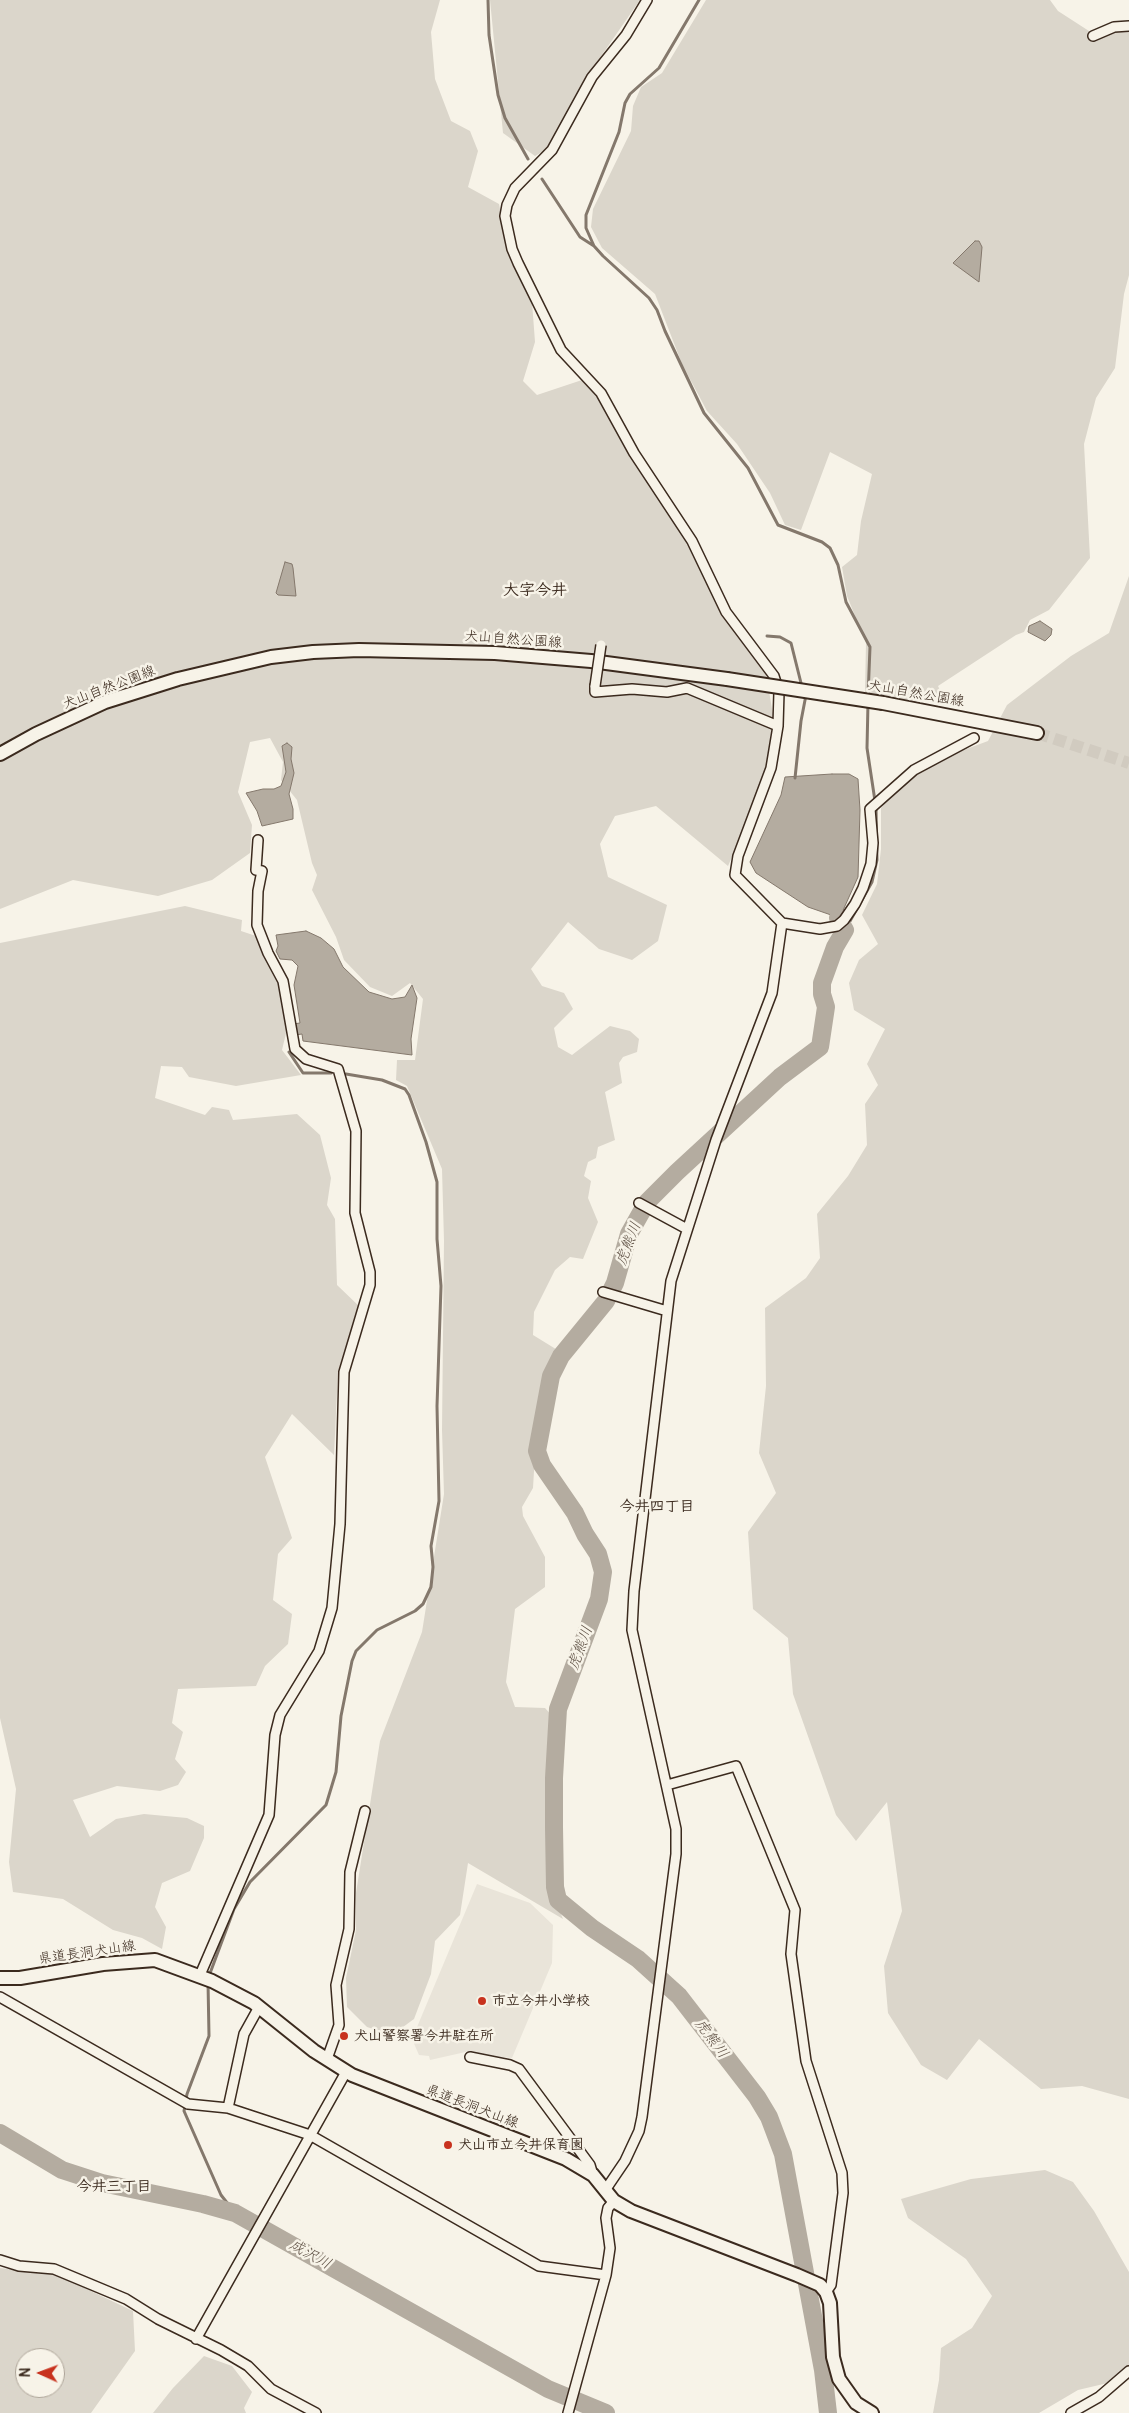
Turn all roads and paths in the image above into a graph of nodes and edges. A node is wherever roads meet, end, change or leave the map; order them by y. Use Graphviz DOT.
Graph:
graph roads {
  1 [pos="647,0"];
  2 [pos="1129,26"];
  3 [pos="1093,36"];
  4 [pos="600,645"];
  5 [pos="778,726"];
  6 [pos="1037,733"];
  7 [pos="974,738"];
  8 [pos="0,754"];
  9 [pos="258,840"];
  10 [pos="782,923"];
  11 [pos="639,1203"];
  12 [pos="686,1229"];
  13 [pos="603,1292"];
  14 [pos="667,1311"];
  15 [pos="667,1786"];
  16 [pos="365,1810"];
  17 [pos="0,1978"];
  18 [pos="206,1978"];
  19 [pos="0,1997"];
  20 [pos="259,2007"];
  21 [pos="470,2057"];
  22 [pos="327,2059"];
  23 [pos="346,2072"];
  24 [pos="228,2108"];
  25 [pos="310,2135"];
  26 [pos="593,2175"];
  27 [pos="606,2188"];
  28 [pos="614,2201"];
  29 [pos="0,2260"];
  30 [pos="606,2275"];
  31 [pos="826,2292"];
  32 [pos="196,2339"];
  33 [pos="1129,2371"];
  34 [pos="316,2413"];
  35 [pos="568,2413"];
  36 [pos="872,2413"];
  37 [pos="1071,2413"];
  1 -- 5 [label="street"];
  2 -- 3 [label="street"];
  4 -- 5 [label="street, bridge"];
  5 -- 10 [label="street"];
  6 -- 8 [label="main road, 犬山自然公園線, bridge"];
  7 -- 10 [label="street"];
  9 -- 18 [label="street"];
  10 -- 12 [label="street"];
  11 -- 12 [label="street"];
  12 -- 14 [label="street"];
  13 -- 14 [label="street"];
  14 -- 15 [label="street"];
  15 -- 27 [label="street"];
  15 -- 31 [label="street"];
  16 -- 22 [label="street"];
  17 -- 18 [label="main road, 県道長洞犬山線"];
  18 -- 20 [label="main road, 県道長洞犬山線"];
  19 -- 24 [label="street"];
  20 -- 22 [label="main road, 県道長洞犬山線"];
  20 -- 24 [label="street"];
  21 -- 26 [label="street"];
  22 -- 23 [label="main road, 県道長洞犬山線"];
  23 -- 25 [label="street"];
  23 -- 26 [label="main road, 県道長洞犬山線"];
  24 -- 25 [label="street"];
  25 -- 30 [label="street"];
  25 -- 32 [label="street"];
  26 -- 27 [label="main road, 県道長洞犬山線"];
  27 -- 28 [label="main road, 県道長洞犬山線"];
  28 -- 30 [label="street"];
  28 -- 31 [label="main road, 県道長洞犬山線"];
  29 -- 32 [label="street"];
  30 -- 35 [label="street"];
  31 -- 36 [label="main road"];
  32 -- 34 [label="street"];
  33 -- 37 [label="street"];
}
